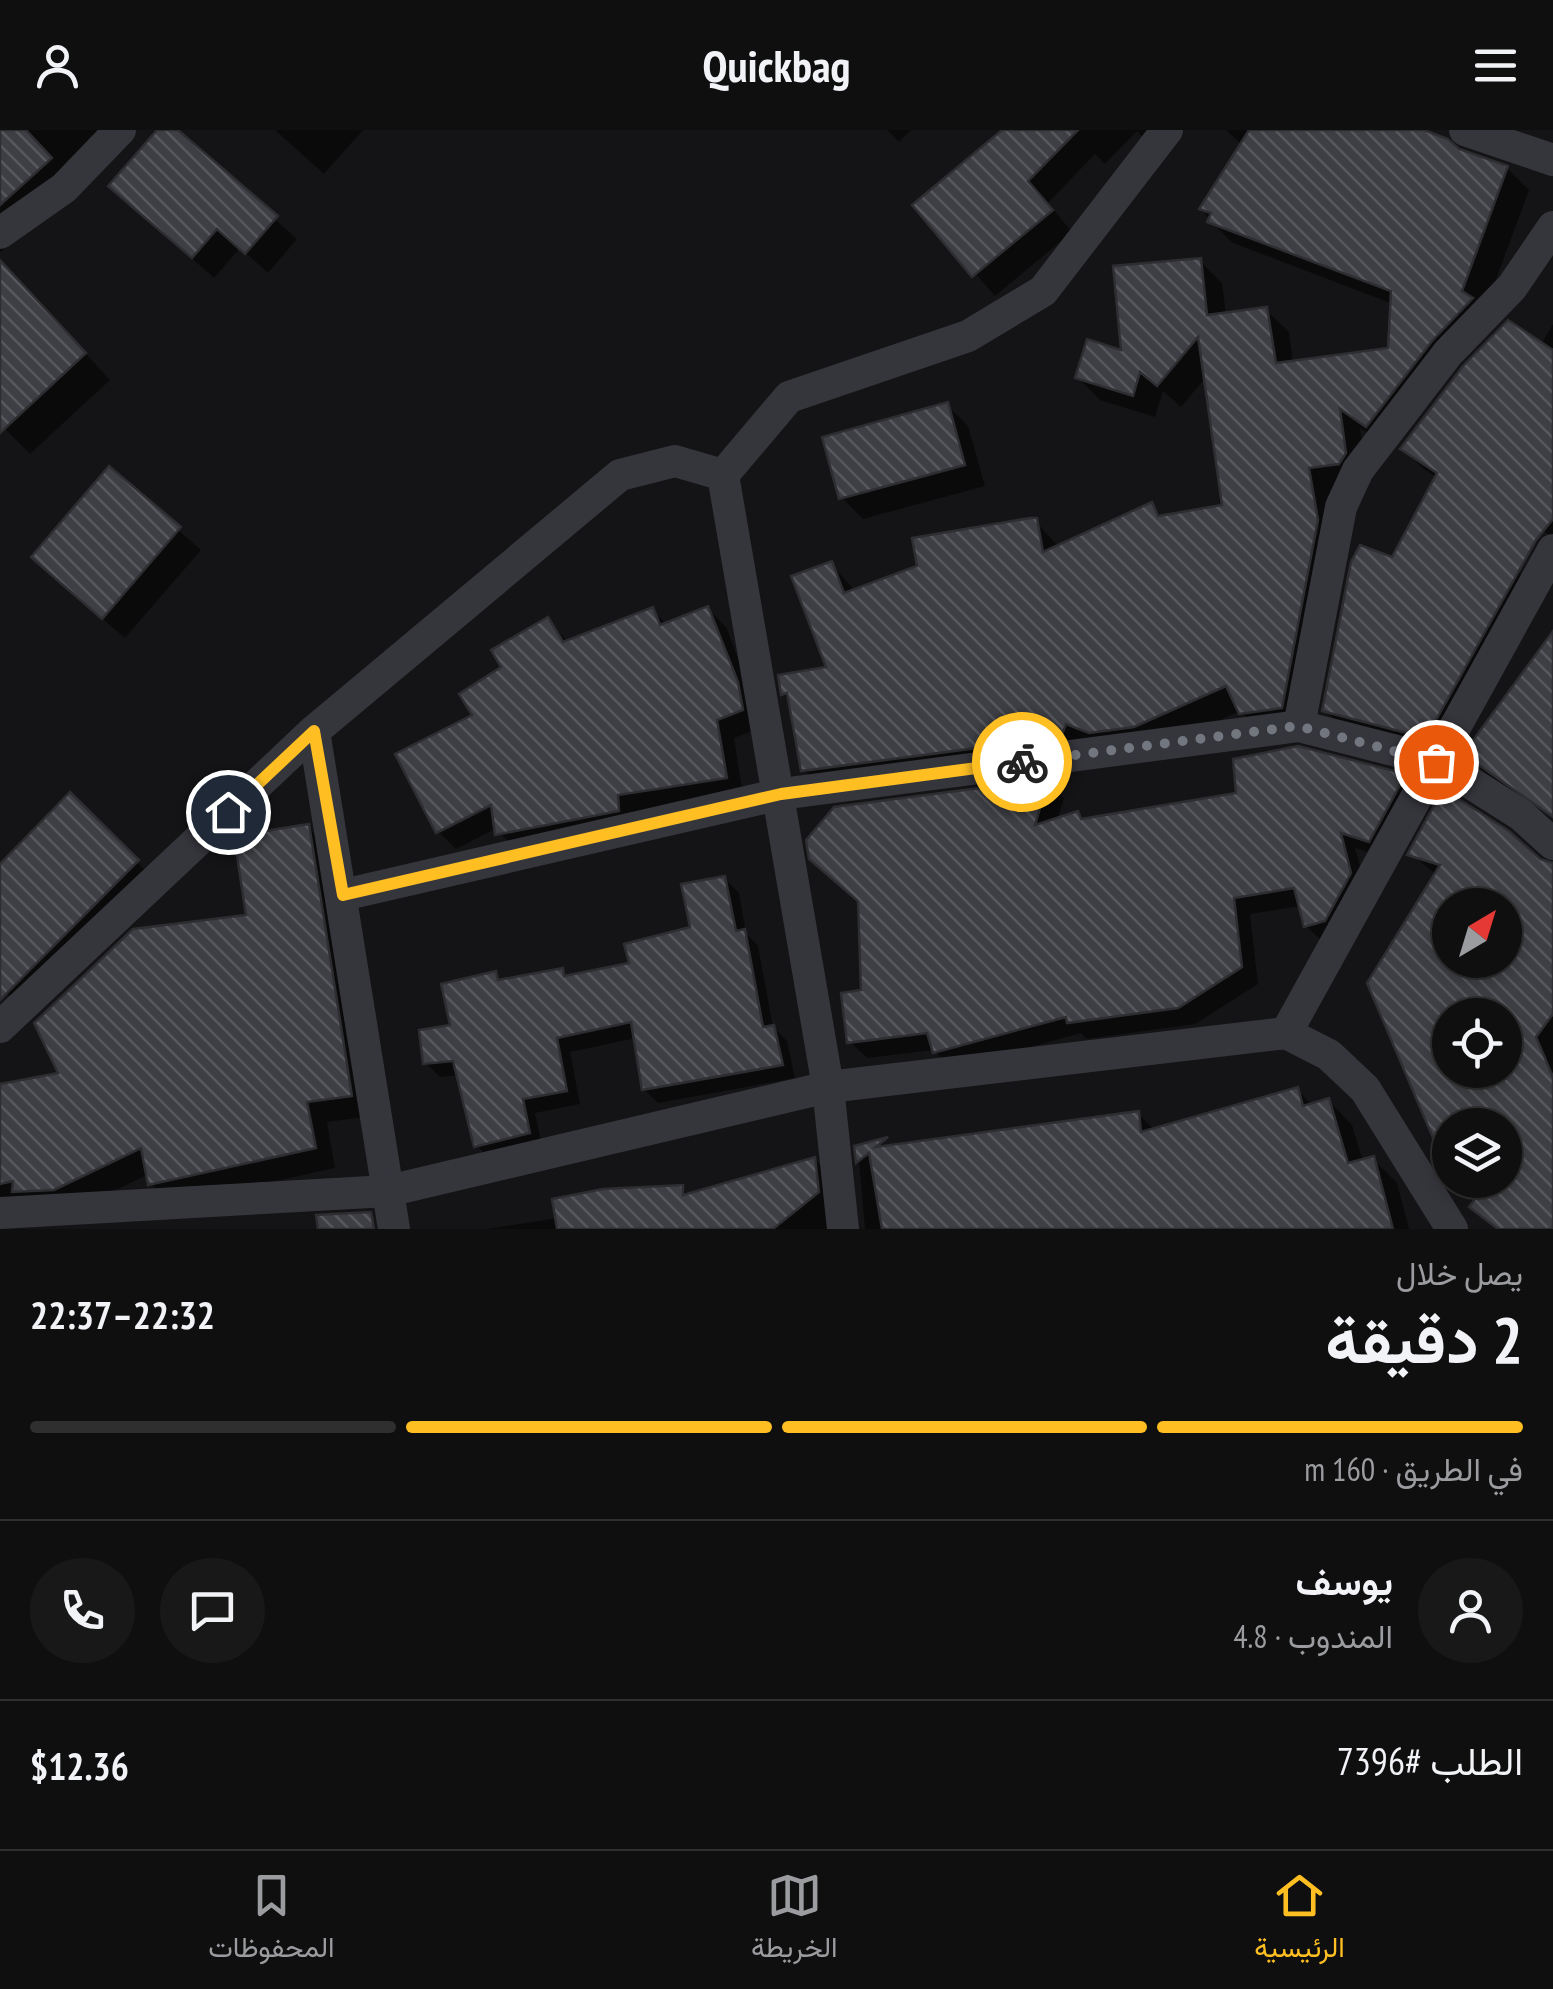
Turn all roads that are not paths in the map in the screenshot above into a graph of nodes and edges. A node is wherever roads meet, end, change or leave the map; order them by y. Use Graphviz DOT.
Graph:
graph roads {
  1 [pos="120,130"];
  2 [pos="1168,130"];
  3 [pos="1465,130"];
  4 [pos="1553,160"];
  5 [pos="1553,227"];
  6 [pos="0,233"];
  7 [pos="723,475"];
  8 [pos="1553,550"];
  9 [pos="1298,726"];
  10 [pos="314,731"];
  11 [pos="1436,762"];
  12 [pos="781,794"];
  13 [pos="1553,844"];
  14 [pos="343,895"];
  15 [pos="0,1027"];
  16 [pos="1286,1033"];
  17 [pos="828,1087"];
  18 [pos="388,1191"];
  19 [pos="0,1213"];
  20 [pos="394,1229"];
  21 [pos="843,1229"];
  22 [pos="1452,1229"];
  1 -- 6 [label="street"];
  2 -- 7 [label="street"];
  3 -- 4 [label="street"];
  5 -- 9 [label="street"];
  7 -- 10 [label="street"];
  7 -- 12 [label="street"];
  8 -- 11 [label="street"];
  9 -- 11 [label="street"];
  9 -- 12 [label="street"];
  10 -- 14 [label="street"];
  10 -- 15 [label="street"];
  11 -- 13 [label="street"];
  11 -- 16 [label="street"];
  12 -- 14 [label="street"];
  12 -- 17 [label="street"];
  14 -- 18 [label="street"];
  16 -- 17 [label="street"];
  16 -- 22 [label="street"];
  17 -- 18 [label="street"];
  17 -- 21 [label="street"];
  18 -- 19 [label="street"];
  18 -- 20 [label="street"];
}
